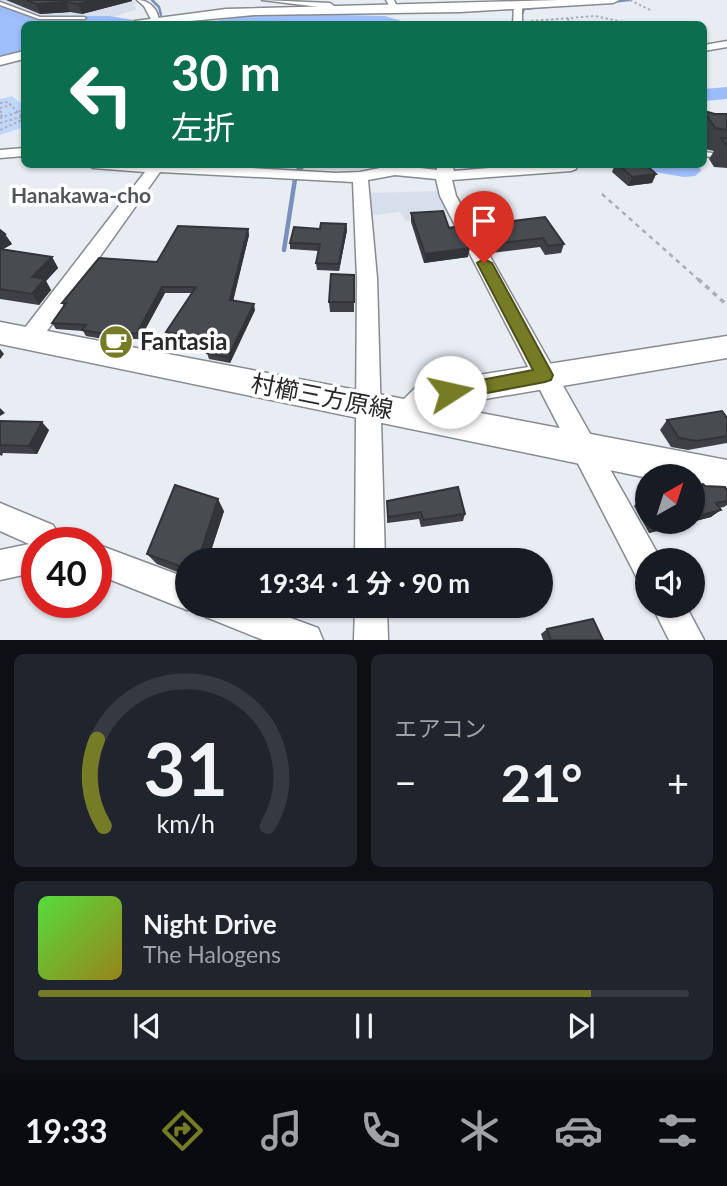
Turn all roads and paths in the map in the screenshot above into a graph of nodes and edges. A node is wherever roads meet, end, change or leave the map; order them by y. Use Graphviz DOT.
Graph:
graph roads {
  1 [pos="141,0"];
  2 [pos="266,0"];
  3 [pos="613,0"];
  4 [pos="630,0"];
  5 [pos="518,2"];
  6 [pos="0,3"];
  7 [pos="393,5"];
  8 [pos="335,10"];
  9 [pos="650,10"];
  10 [pos="84,18"];
  11 [pos="565,19"];
  12 [pos="147,21"];
  13 [pos="165,21"];
  14 [pos="517,21"];
  15 [pos="541,21"];
  16 [pos="570,21"];
  17 [pos="622,21"];
  18 [pos="727,40"];
  19 [pos="707,47"];
  20 [pos="21,56"];
  21 [pos="0,61"];
  22 [pos="0,103"];
  23 [pos="11,105"];
  24 [pos="0,110"];
  25 [pos="19,112"];
  26 [pos="21,117"];
  27 [pos="0,119"];
  28 [pos="21,122"];
  29 [pos="1,129"];
  30 [pos="21,152"];
  31 [pos="707,154"];
  32 [pos="0,155"];
  33 [pos="727,157"];
  34 [pos="155,168"];
  35 [pos="548,168"];
  36 [pos="445,170"];
  37 [pos="360,177"];
  38 [pos="602,194"];
  39 [pos="727,305"];
  40 [pos="15,336"];
  41 [pos="727,347"];
  42 [pos="545,375"];
  43 [pos="367,406"];
  44 [pos="416,415"];
  45 [pos="584,449"];
  46 [pos="727,477"];
  47 [pos="0,517"];
  48 [pos="24,527"];
  49 [pos="370,548"];
  50 [pos="638,548"];
  51 [pos="21,560"];
  52 [pos="0,565"];
  53 [pos="112,565"];
  54 [pos="175,589"];
  55 [pos="248,618"];
  56 [pos="371,618"];
  57 [pos="675,618"];
  58 [pos="306,640"];
  59 [pos="371,640"];
  60 [pos="687,640"];
  1 -- 12 [label="street"];
  2 -- 8 [label="street"];
  3 -- 5 [label="street"];
  4 -- 9 [label="path"];
  5 -- 7 [label="street"];
  5 -- 14 [label="street"];
  6 -- 10 [label="lane"];
  7 -- 8 [label="street"];
  8 -- 13 [label="street"];
  11 -- 15 [label="path"];
  11 -- 16 [label="path"];
  11 -- 17 [label="path"];
  18 -- 19 [label="street"];
  20 -- 21 [label="street"];
  22 -- 23 [label="path"];
  23 -- 24 [label="path"];
  23 -- 25 [label="path"];
  24 -- 27 [label="path"];
  25 -- 27 [label="path"];
  26 -- 27 [label="path"];
  28 -- 29 [label="path"];
  30 -- 32 [label="street"];
  31 -- 33 [label="lane"];
  34 -- 37 [label="street"];
  34 -- 40 [label="street"];
  35 -- 36 [label="street"];
  36 -- 37 [label="street"];
  36 -- 42 [label="street"];
  37 -- 43 [label="street"];
  38 -- 39 [label="path"];
  40 -- 43 [label="street, 村櫛三方原線"];
  41 -- 42 [label="street"];
  42 -- 44 [label="street"];
  42 -- 45 [label="street"];
  43 -- 44 [label="street, 村櫛三方原線"];
  43 -- 49 [label="street"];
  44 -- 45 [label="street, 村櫛三方原線"];
  45 -- 46 [label="street, 村櫛三方原線"];
  45 -- 50 [label="street"];
  47 -- 48 [label="street"];
  51 -- 52 [label="street"];
  53 -- 54 [label="street"];
  55 -- 58 [label="street"];
  56 -- 59 [label="street"];
  57 -- 60 [label="street"];
}
